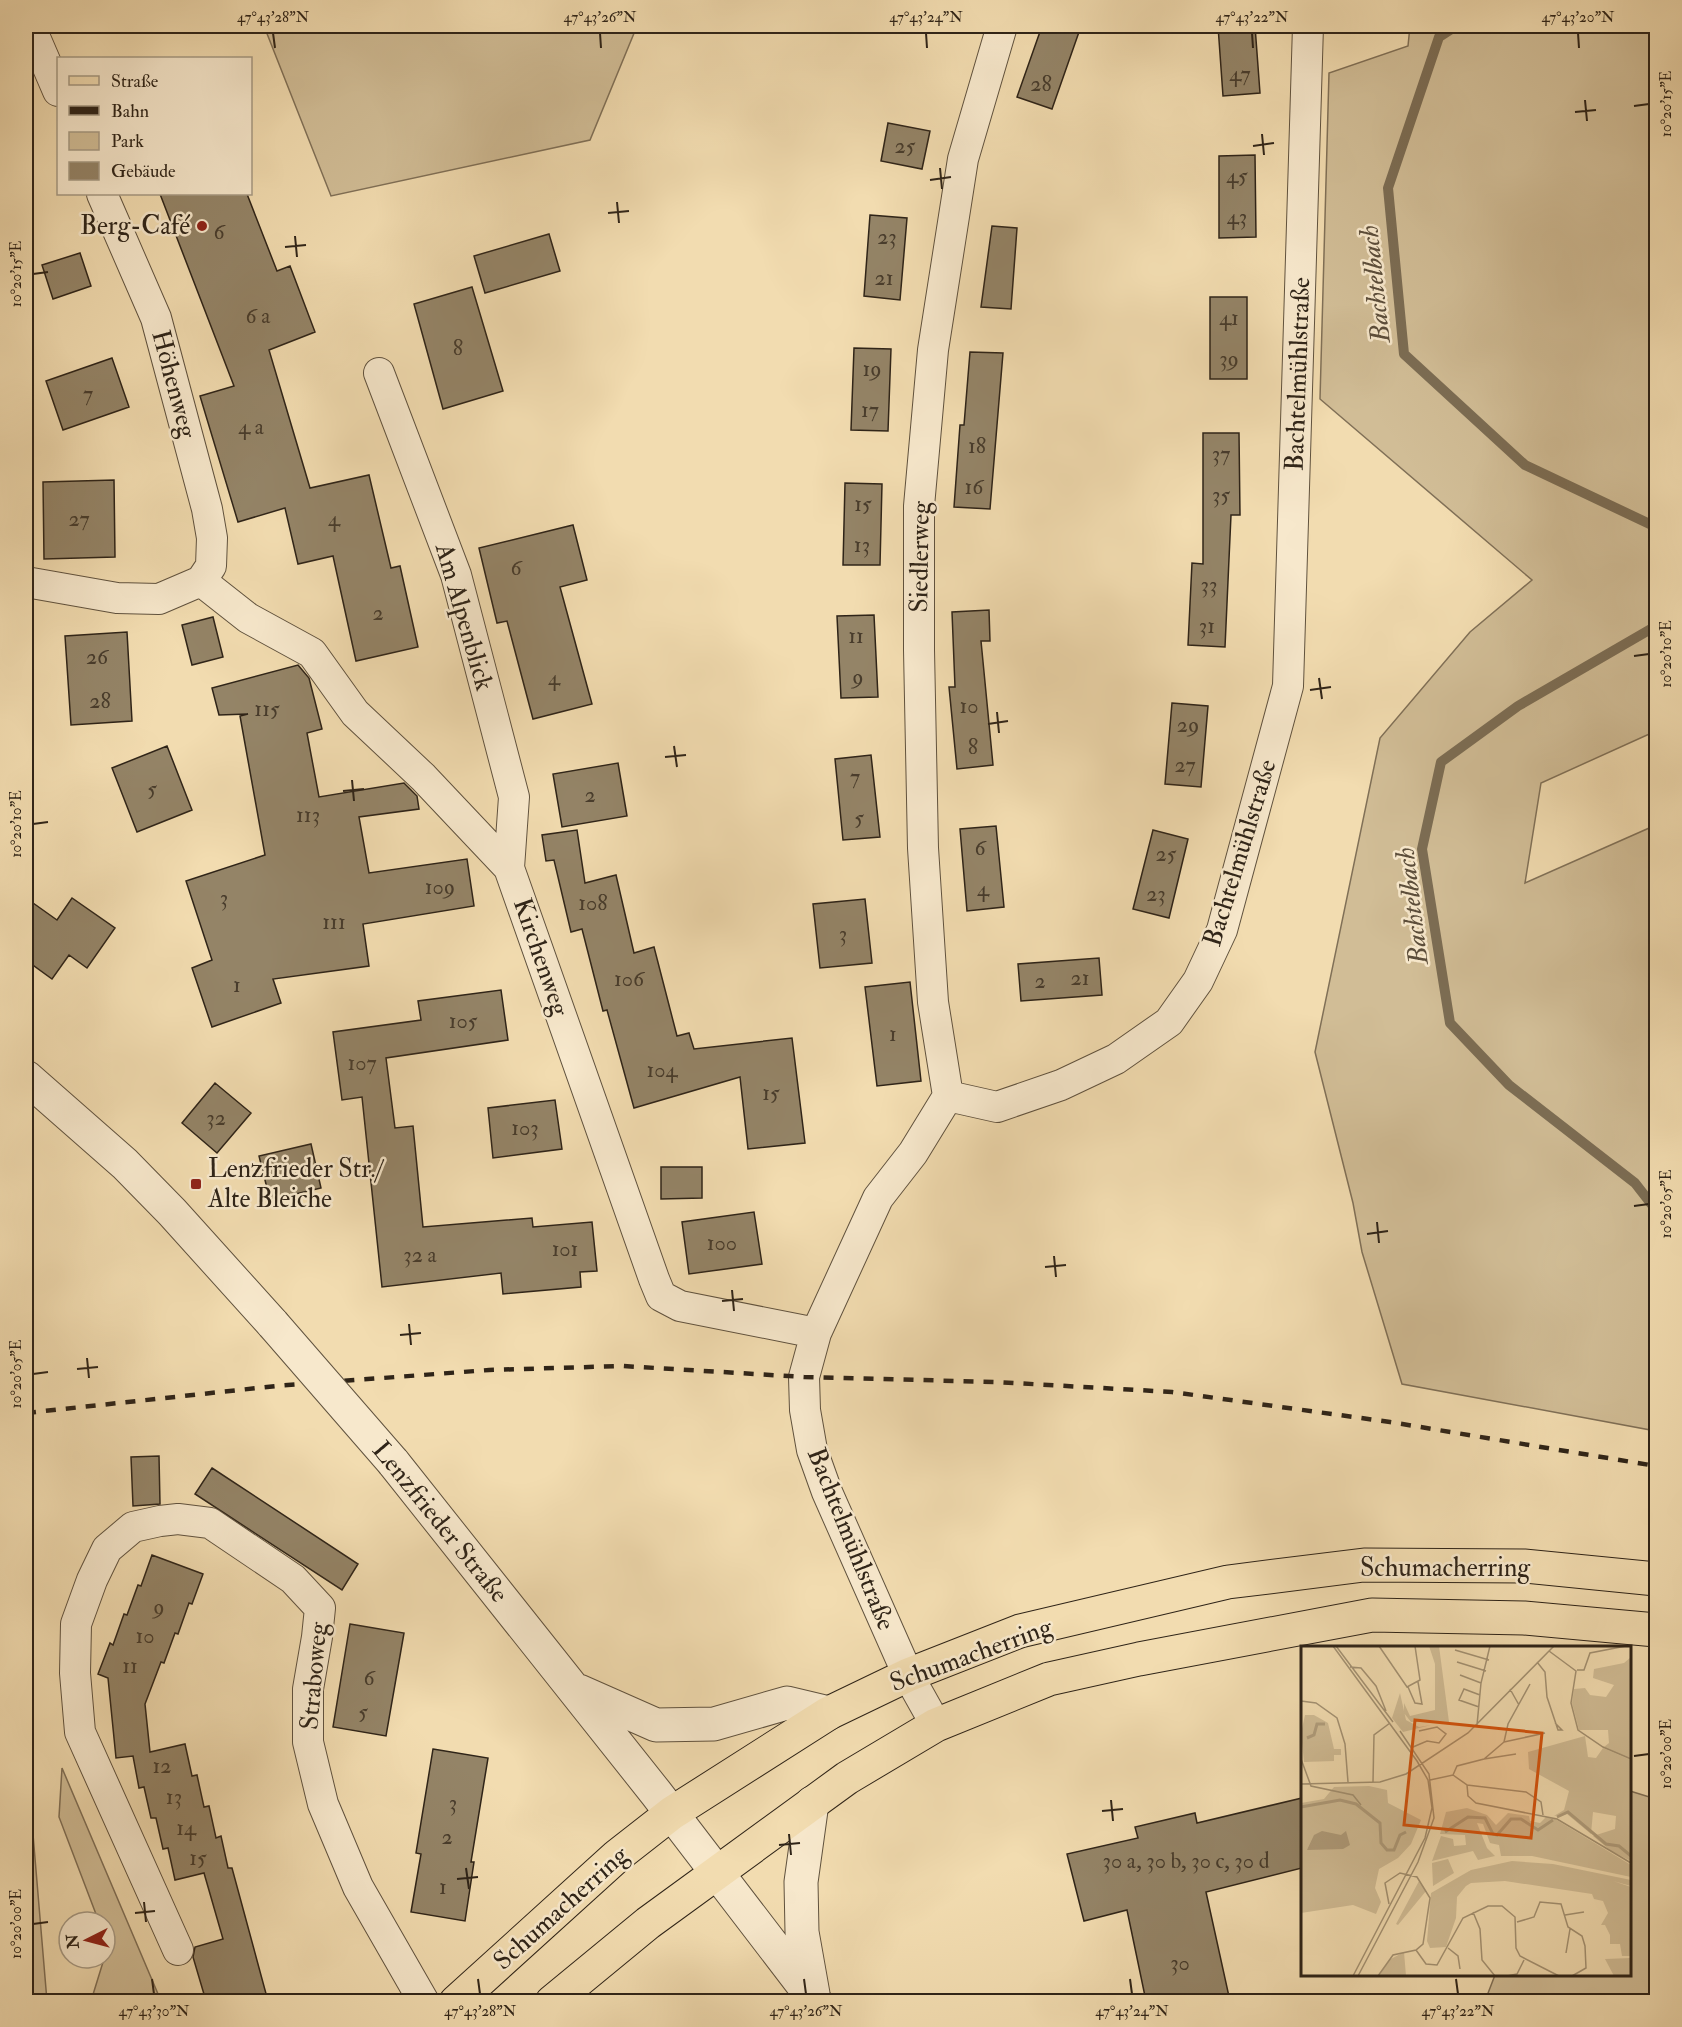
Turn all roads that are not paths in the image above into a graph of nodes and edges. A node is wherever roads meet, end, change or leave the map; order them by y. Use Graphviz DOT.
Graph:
graph roads {
  1 [pos="30,26"];
  2 [pos="1002,26"];
  3 [pos="1308,26"];
  4 [pos="57,89"];
  5 [pos="102,195"];
  6 [pos="379,373"];
  7 [pos="201,580"];
  8 [pos="26,582"];
  9 [pos="509,868"];
  10 [pos="26,1077"];
  11 [pos="948,1096"];
  12 [pos="816,1333"];
  13 [pos="1656,1579"];
  14 [pos="1656,1630"];
  15 [pos="908,1675"];
  16 [pos="574,1689"];
  17 [pos="830,1713"];
  18 [pos="936,1725"];
  19 [pos="812,1803"];
  20 [pos="672,1813"];
  21 [pos="717,1871"];
  22 [pos="178,1950"];
  23 [pos="815,2000"];
  24 [pos="424,2001"];
  25 [pos="456,2001"];
  26 [pos="552,2001"];
  1 -- 4 [label="street"];
  2 -- 11 [label="street, Siedlerweg"];
  3 -- 11 [label="street, Bachtelmühlstraße"];
  5 -- 7 [label="street, Höhenweg"];
  6 -- 9 [label="street, Am Alpenblick"];
  7 -- 8 [label="street"];
  7 -- 9 [label="street, Kirchenweg"];
  9 -- 12 [label="street, Kirchenweg"];
  10 -- 16 [label="street, Lenzfrieder Straße, bridge"];
  11 -- 12 [label="street, Bachtelmühlstraße"];
  12 -- 15 [label="street, Bachtelmühlstraße"];
  13 -- 15 [label="main road, Schumacherring"];
  14 -- 18 [label="main road, Schumacherring"];
  15 -- 17 [label="main road, Schumacherring"];
  15 -- 18 [label="street, Bachtelmühlstraße"];
  16 -- 17 [label="street"];
  16 -- 20 [label="street, Lenzfrieder Straße"];
  17 -- 20 [label="main road, Schumacherring"];
  18 -- 19 [label="main road, Schumacherring"];
  19 -- 21 [label="main road, Schumacherring"];
  19 -- 23 [label="street"];
  20 -- 21 [label="street, Lenzfrieder Straße"];
  20 -- 25 [label="main road, Schumacherring"];
  21 -- 23 [label="street, Lenzfrieder Straße"];
  21 -- 26 [label="main road, Schumacherring"];
  22 -- 24 [label="street, Straboweg"];
}
